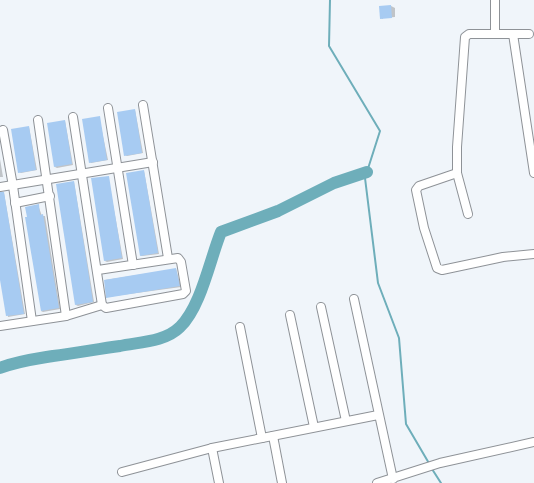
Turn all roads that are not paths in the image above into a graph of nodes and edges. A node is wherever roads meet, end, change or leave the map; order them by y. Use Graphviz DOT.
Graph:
graph roads {
  1 [pos="494,0"];
  2 [pos="495,34"];
  3 [pos="513,34"];
  4 [pos="529,34"];
  5 [pos="143,105"];
  6 [pos="108,108"];
  7 [pos="73,117"];
  8 [pos="38,120"];
  9 [pos="3,130"];
  10 [pos="532,156"];
  11 [pos="153,162"];
  12 [pos="118,169"];
  13 [pos="457,173"];
  14 [pos="534,173"];
  15 [pos="81,174"];
  16 [pos="48,180"];
  17 [pos="13,186"];
  18 [pos="0,187"];
  19 [pos="50,196"];
  20 [pos="15,203"];
  21 [pos="468,214"];
  22 [pos="534,254"];
  23 [pos="168,258"];
  24 [pos="133,265"];
  25 [pos="98,270"];
  26 [pos="354,299"];
  27 [pos="102,305"];
  28 [pos="321,307"];
  29 [pos="290,315"];
  30 [pos="66,316"];
  31 [pos="32,321"];
  32 [pos="0,326"];
  33 [pos="240,327"];
  34 [pos="378,415"];
  35 [pos="346,421"];
  36 [pos="314,427"];
  37 [pos="273,436"];
  38 [pos="262,438"];
  39 [pos="534,442"];
  40 [pos="212,448"];
  41 [pos="122,472"];
  42 [pos="393,479"];
  43 [pos="219,483"];
  44 [pos="282,483"];
  45 [pos="377,483"];
  1 -- 2 [label="street"];
  2 -- 3 [label="street"];
  2 -- 13 [label="street"];
  3 -- 4 [label="street"];
  3 -- 10 [label="street"];
  5 -- 11 [label="street"];
  6 -- 12 [label="street"];
  7 -- 15 [label="street"];
  8 -- 16 [label="street"];
  9 -- 17 [label="street"];
  10 -- 14 [label="street"];
  11 -- 12 [label="street"];
  11 -- 23 [label="street"];
  12 -- 15 [label="street"];
  12 -- 24 [label="street"];
  13 -- 21 [label="street"];
  13 -- 22 [label="street"];
  15 -- 16 [label="street"];
  15 -- 25 [label="street"];
  16 -- 17 [label="street"];
  16 -- 19 [label="street"];
  17 -- 18 [label="street"];
  17 -- 20 [label="street"];
  19 -- 20 [label="street"];
  19 -- 30 [label="street"];
  20 -- 31 [label="street"];
  23 -- 24 [label="street"];
  23 -- 27 [label="street"];
  24 -- 25 [label="street"];
  25 -- 27 [label="street"];
  26 -- 34 [label="street"];
  27 -- 30 [label="street"];
  28 -- 35 [label="street"];
  29 -- 36 [label="street"];
  30 -- 31 [label="street"];
  31 -- 32 [label="street"];
  33 -- 38 [label="street"];
  34 -- 35 [label="street"];
  34 -- 42 [label="street"];
  35 -- 36 [label="street"];
  36 -- 37 [label="street"];
  37 -- 38 [label="street"];
  37 -- 44 [label="street"];
  38 -- 40 [label="street"];
  39 -- 42 [label="street"];
  40 -- 41 [label="street"];
  40 -- 43 [label="street"];
  42 -- 45 [label="street"];
}
